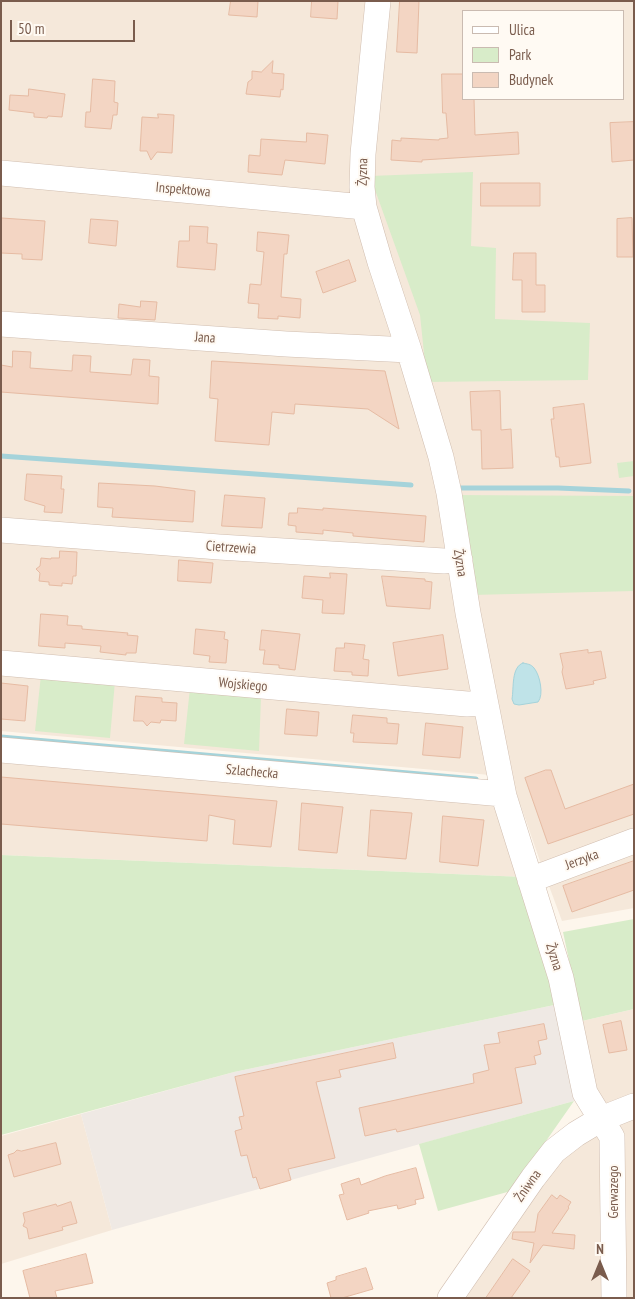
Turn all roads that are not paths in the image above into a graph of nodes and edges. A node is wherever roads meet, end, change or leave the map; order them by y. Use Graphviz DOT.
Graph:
graph roads {
  1 [pos="378,1"];
  2 [pos="1,174"];
  3 [pos="364,207"];
  4 [pos="1,324"];
  5 [pos="409,350"];
  6 [pos="1,530"];
  7 [pos="460,560"];
  8 [pos="1,664"];
  9 [pos="485,703"];
  10 [pos="1,750"];
  11 [pos="504,794"];
  12 [pos="634,841"];
  13 [pos="530,880"];
  14 [pos="634,1106"];
  15 [pos="601,1119"];
  16 [pos="450,1298"];
  17 [pos="614,1298"];
  1 -- 3 [label="street, Żyzna"];
  2 -- 3 [label="street, Inspektowa"];
  3 -- 5 [label="street, Żyzna"];
  4 -- 5 [label="street, Jana"];
  5 -- 7 [label="street, Żyzna"];
  6 -- 7 [label="street, Cietrzewia"];
  7 -- 9 [label="street, Żyzna"];
  8 -- 9 [label="street, Wojskiego"];
  9 -- 11 [label="street, Żyzna"];
  10 -- 11 [label="street, Szlachecka"];
  11 -- 13 [label="street, Żyzna"];
  12 -- 13 [label="street, Jerzyka"];
  13 -- 15 [label="street, Żyzna"];
  14 -- 15 [label="street, Żniwna"];
  15 -- 16 [label="street, Żniwna"];
  15 -- 17 [label="street, Gerwazego"];
}
